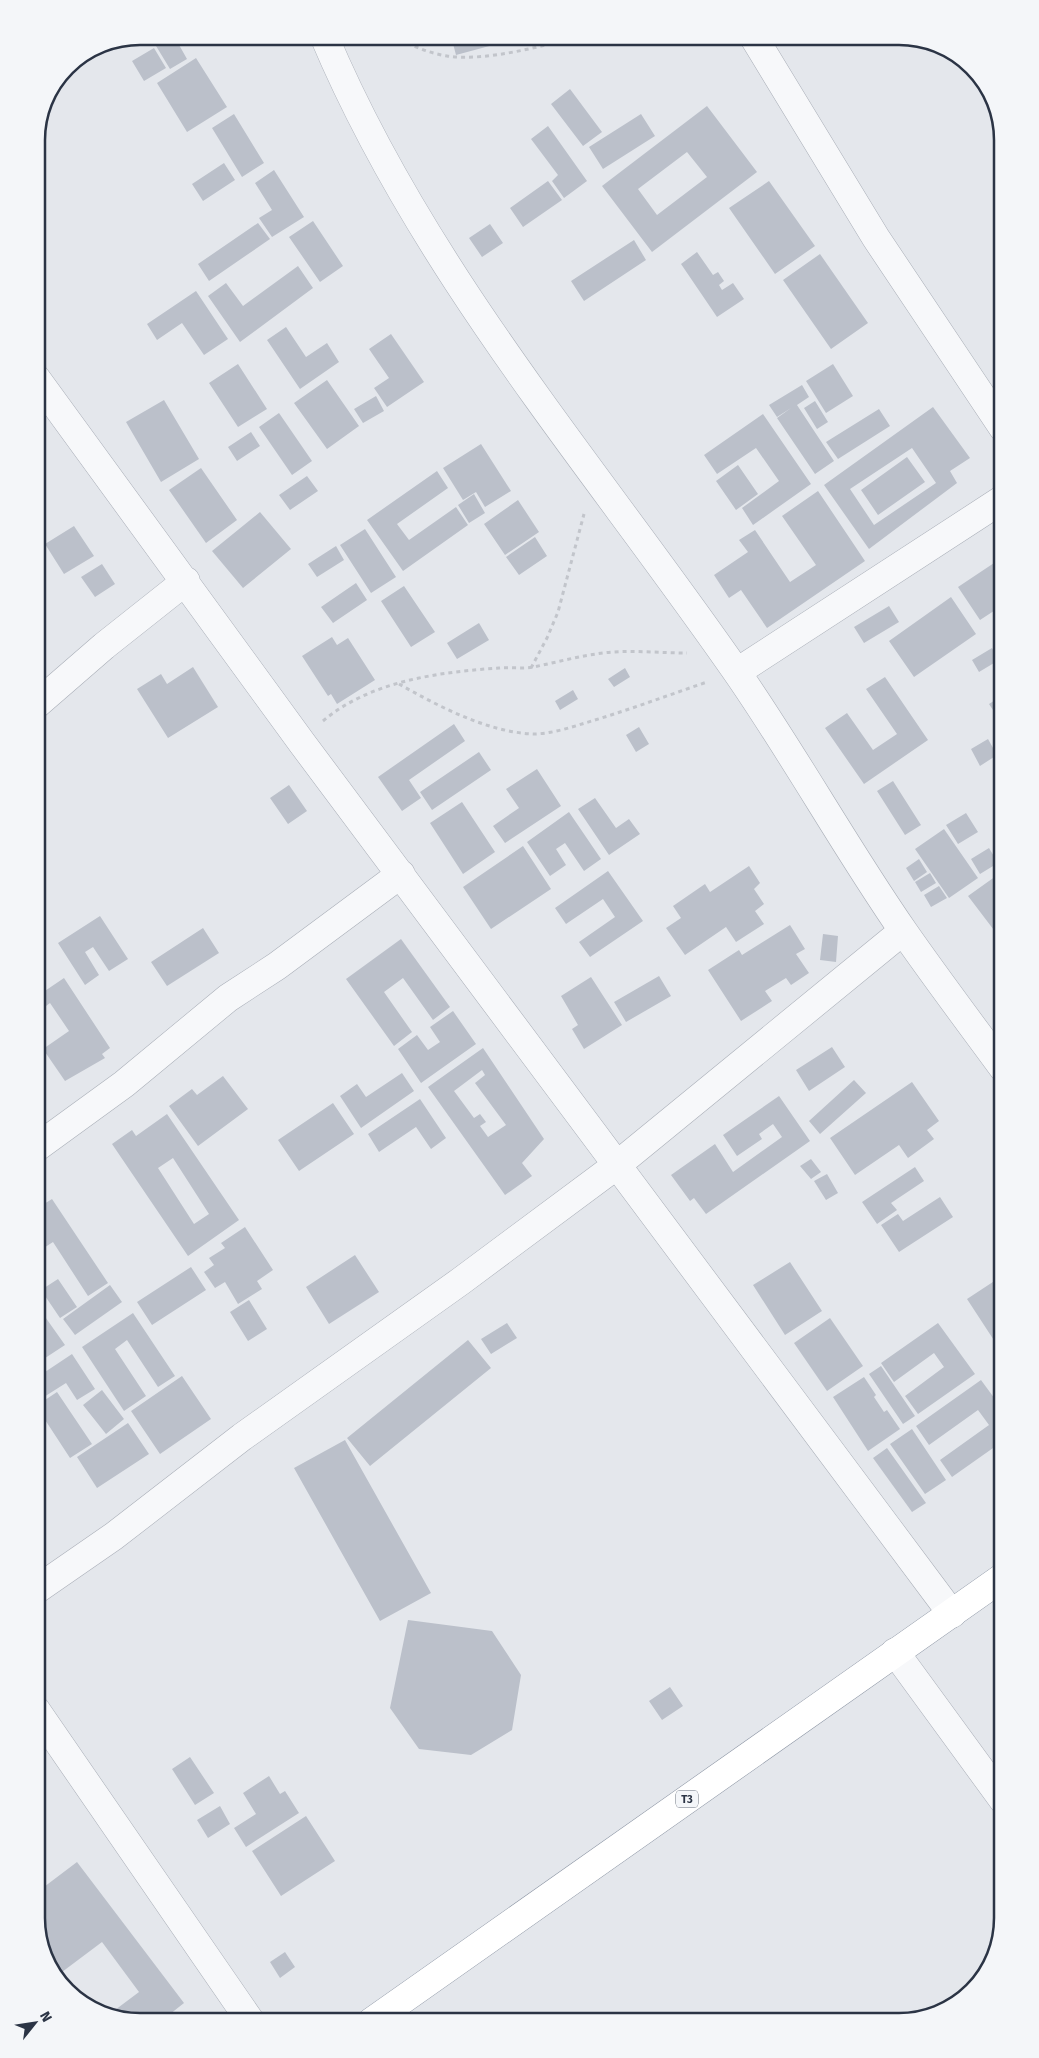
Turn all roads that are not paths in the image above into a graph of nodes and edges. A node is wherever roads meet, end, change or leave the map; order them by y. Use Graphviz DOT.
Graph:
graph roads {
  1 [pos="313,45"];
  2 [pos="328,45"];
  3 [pos="758,45"];
  4 [pos="335,64"];
  5 [pos="45,390"];
  6 [pos="994,415"];
  7 [pos="994,504"];
  8 [pos="186,581"];
  9 [pos="730,662"];
  10 [pos="45,692"];
  11 [pos="401,874"];
  12 [pos="903,931"];
  13 [pos="994,1056"];
  14 [pos="45,1141"];
  15 [pos="617,1165"];
  16 [pos="45,1584"];
  17 [pos="994,1584"];
  18 [pos="952,1614"];
  19 [pos="895,1652"];
  20 [pos="45,1723"];
  21 [pos="994,1788"];
  22 [pos="245,2013"];
  23 [pos="384,2013"];
  1 -- 4 [label="street"];
  2 -- 4 [label="street"];
  3 -- 6 [label="street"];
  4 -- 9 [label="street"];
  5 -- 8 [label="street"];
  7 -- 9 [label="street"];
  8 -- 10 [label="street"];
  8 -- 11 [label="street"];
  9 -- 12 [label="street"];
  11 -- 14 [label="street"];
  11 -- 15 [label="street"];
  12 -- 13 [label="street"];
  12 -- 15 [label="street"];
  15 -- 16 [label="street"];
  15 -- 18 [label="street"];
  17 -- 18 [label="highway, T3"];
  18 -- 19 [label="highway, T3"];
  19 -- 21 [label="street"];
  19 -- 23 [label="highway, T3"];
  20 -- 22 [label="street"];
}
